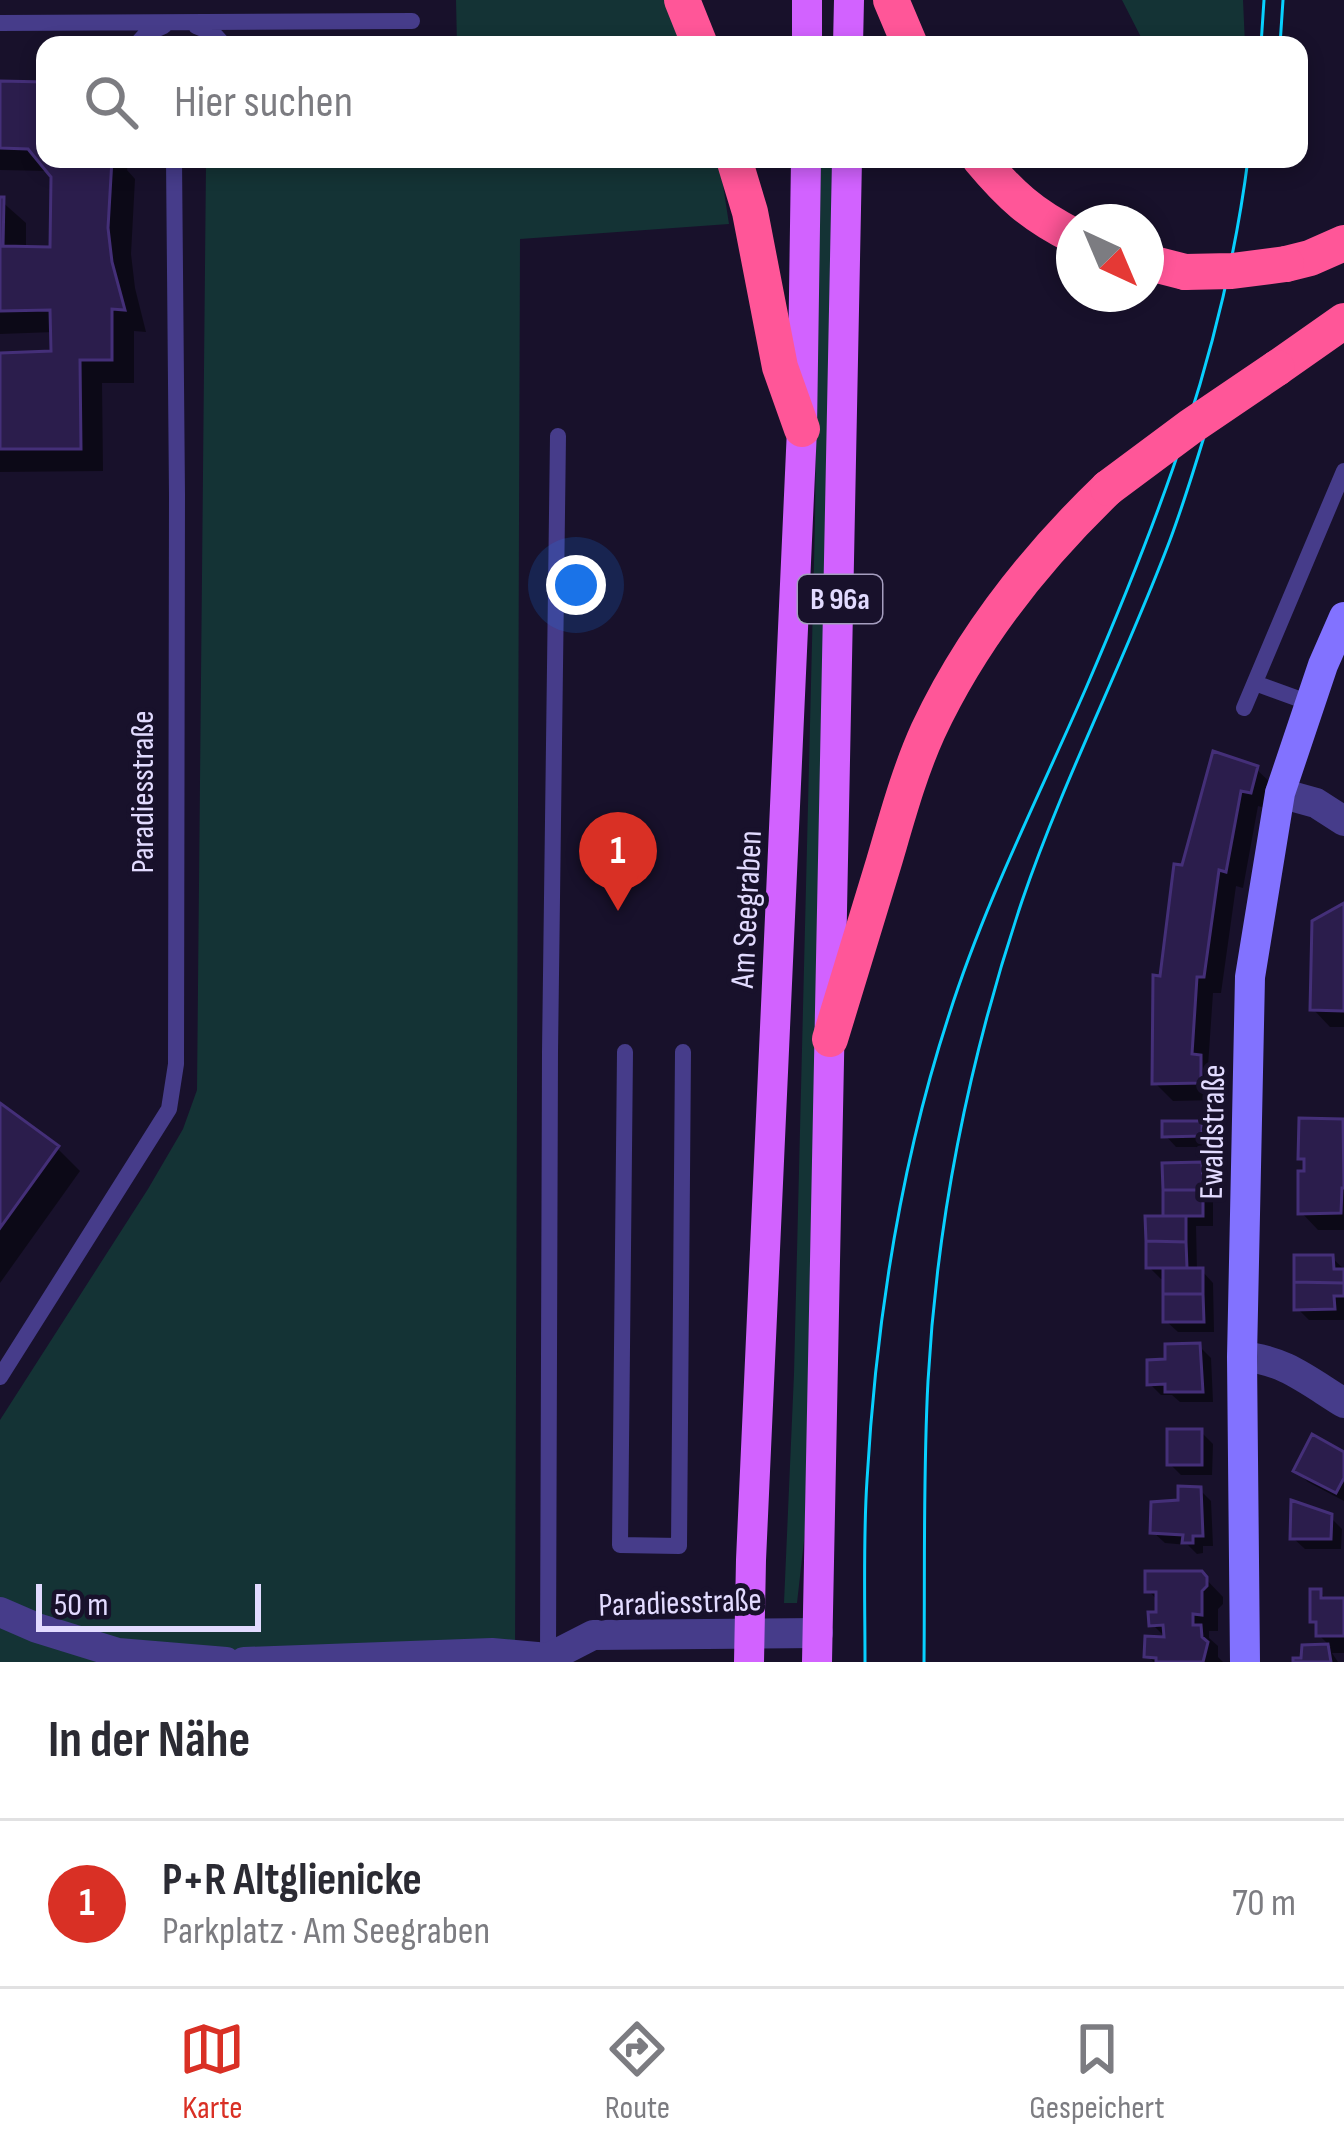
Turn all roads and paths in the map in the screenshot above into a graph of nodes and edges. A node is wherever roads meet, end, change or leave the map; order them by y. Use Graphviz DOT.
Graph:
graph roads {
  1 [pos="682,0"];
  2 [pos="807,0"];
  3 [pos="848,0"];
  4 [pos="891,0"];
  5 [pos="412,21"];
  6 [pos="0,23"];
  7 [pos="178,23"];
  8 [pos="144,36"];
  9 [pos="216,36"];
  10 [pos="696,36"];
  11 [pos="807,36"];
  12 [pos="848,36"];
  13 [pos="906,36"];
  14 [pos="174,168"];
  15 [pos="737,168"];
  16 [pos="806,168"];
  17 [pos="848,168"];
  18 [pos="988,168"];
  19 [pos="1056,227"];
  20 [pos="1344,244"];
  21 [pos="1164,267"];
  22 [pos="1344,321"];
  23 [pos="802,429"];
  24 [pos="558,436"];
  25 [pos="1344,471"];
  26 [pos="1344,617"];
  27 [pos="1255,683"];
  28 [pos="1310,703"];
  29 [pos="1244,708"];
  30 [pos="1280,793"];
  31 [pos="1344,821"];
  32 [pos="830,1039"];
  33 [pos="625,1052"];
  34 [pos="683,1052"];
  35 [pos="1242,1358"];
  36 [pos="0,1377"];
  37 [pos="1344,1403"];
  38 [pos="0,1612"];
  39 [pos="750,1648"];
  40 [pos="816,1654"];
  41 [pos="553,1660"];
  42 [pos="226,1662"];
  43 [pos="244,1662"];
  44 [pos="1245,1662"];
  1 -- 10 [label="highway"];
  2 -- 11 [label="main road"];
  3 -- 12 [label="main road"];
  4 -- 13 [label="highway"];
  5 -- 7 [label="lane"];
  6 -- 7 [label="lane"];
  7 -- 8 [label="lane"];
  7 -- 9 [label="lane"];
  14 -- 36 [label="lane, Paradiesstraße"];
  15 -- 23 [label="highway"];
  16 -- 23 [label="main road, Am Seegraben / B 96a"];
  17 -- 32 [label="main road, B 96a"];
  18 -- 19 [label="highway"];
  20 -- 21 [label="highway, bridge"];
  22 -- 32 [label="highway, bridge"];
  23 -- 39 [label="main road, Am Seegraben / B 96a"];
  24 -- 41 [label="lane"];
  25 -- 27 [label="lane"];
  26 -- 28 [label="street, Ewaldstraße"];
  27 -- 28 [label="lane"];
  27 -- 29 [label="lane"];
  28 -- 30 [label="street, Ewaldstraße"];
  30 -- 31 [label="street"];
  30 -- 35 [label="street, Ewaldstraße"];
  32 -- 40 [label="main road, B 96a"];
  33 -- 34 [label="lane"];
  35 -- 37 [label="street"];
  35 -- 44 [label="street, Ewaldstraße"];
  38 -- 42 [label="street"];
  39 -- 40 [label="street, Paradiesstraße"];
  39 -- 41 [label="street, Paradiesstraße"];
  41 -- 43 [label="street, Paradiesstraße"];
}
